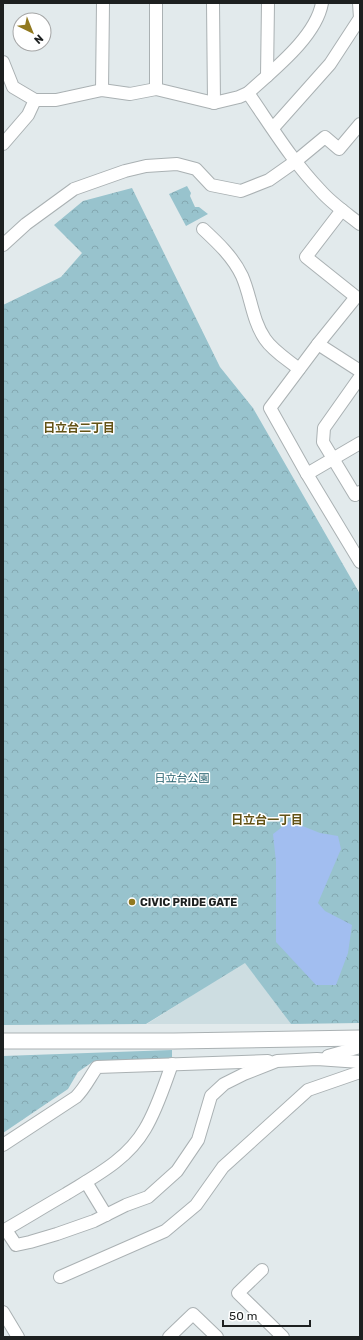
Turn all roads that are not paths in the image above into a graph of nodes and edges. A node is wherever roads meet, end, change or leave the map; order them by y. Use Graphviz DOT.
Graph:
graph roads {
  1 [pos="103,3"];
  2 [pos="156,3"];
  3 [pos="213,3"];
  4 [pos="268,3"];
  5 [pos="322,3"];
  6 [pos="359,3"];
  7 [pos="3,62"];
  8 [pos="267,76"];
  9 [pos="156,89"];
  10 [pos="102,90"];
  11 [pos="248,93"];
  12 [pos="35,100"];
  13 [pos="214,103"];
  14 [pos="360,124"];
  15 [pos="273,128"];
  16 [pos="3,144"];
  17 [pos="296,161"];
  18 [pos="342,210"];
  19 [pos="360,224"];
  20 [pos="203,229"];
  21 [pos="3,245"];
  22 [pos="358,295"];
  23 [pos="318,344"];
  24 [pos="299,369"];
  25 [pos="360,371"];
  26 [pos="360,377"];
  27 [pos="360,443"];
  28 [pos="333,458"];
  29 [pos="307,474"];
  30 [pos="360,492"];
  31 [pos="360,562"];
  32 [pos="360,1038"];
  33 [pos="3,1041"];
  34 [pos="360,1047"];
  35 [pos="317,1059"];
  36 [pos="277,1061"];
  37 [pos="360,1062"];
  38 [pos="172,1064"];
  39 [pos="360,1072"];
  40 [pos="3,1145"];
  41 [pos="86,1182"];
  42 [pos="106,1215"];
  43 [pos="4,1231"];
  44 [pos="262,1270"];
  45 [pos="60,1277"];
  46 [pos="3,1312"];
  47 [pos="18,1337"];
  48 [pos="169,1337"];
  49 [pos="217,1337"];
  50 [pos="283,1337"];
  1 -- 10 [label="street"];
  2 -- 9 [label="street"];
  3 -- 13 [label="street"];
  4 -- 8 [label="street"];
  5 -- 8 [label="street"];
  6 -- 15 [label="street"];
  7 -- 12 [label="street"];
  8 -- 11 [label="street"];
  9 -- 10 [label="street"];
  9 -- 13 [label="street"];
  10 -- 12 [label="street"];
  11 -- 13 [label="street"];
  11 -- 15 [label="street"];
  12 -- 16 [label="street"];
  14 -- 17 [label="street"];
  15 -- 17 [label="street"];
  17 -- 18 [label="street"];
  17 -- 21 [label="street"];
  18 -- 19 [label="street"];
  18 -- 22 [label="street"];
  20 -- 24 [label="street"];
  22 -- 23 [label="street"];
  23 -- 24 [label="street"];
  23 -- 25 [label="street"];
  24 -- 29 [label="street"];
  26 -- 28 [label="street"];
  27 -- 28 [label="street"];
  28 -- 29 [label="street"];
  28 -- 30 [label="street"];
  29 -- 31 [label="street"];
  32 -- 33 [label="street"];
  34 -- 35 [label="street"];
  35 -- 36 [label="street"];
  35 -- 37 [label="street"];
  36 -- 38 [label="street"];
  36 -- 42 [label="street"];
  38 -- 40 [label="street"];
  38 -- 41 [label="street"];
  39 -- 45 [label="street"];
  41 -- 42 [label="street"];
  41 -- 43 [label="street"];
  42 -- 43 [label="street"];
  44 -- 50 [label="street"];
  46 -- 47 [label="street"];
  48 -- 49 [label="street"];
}
